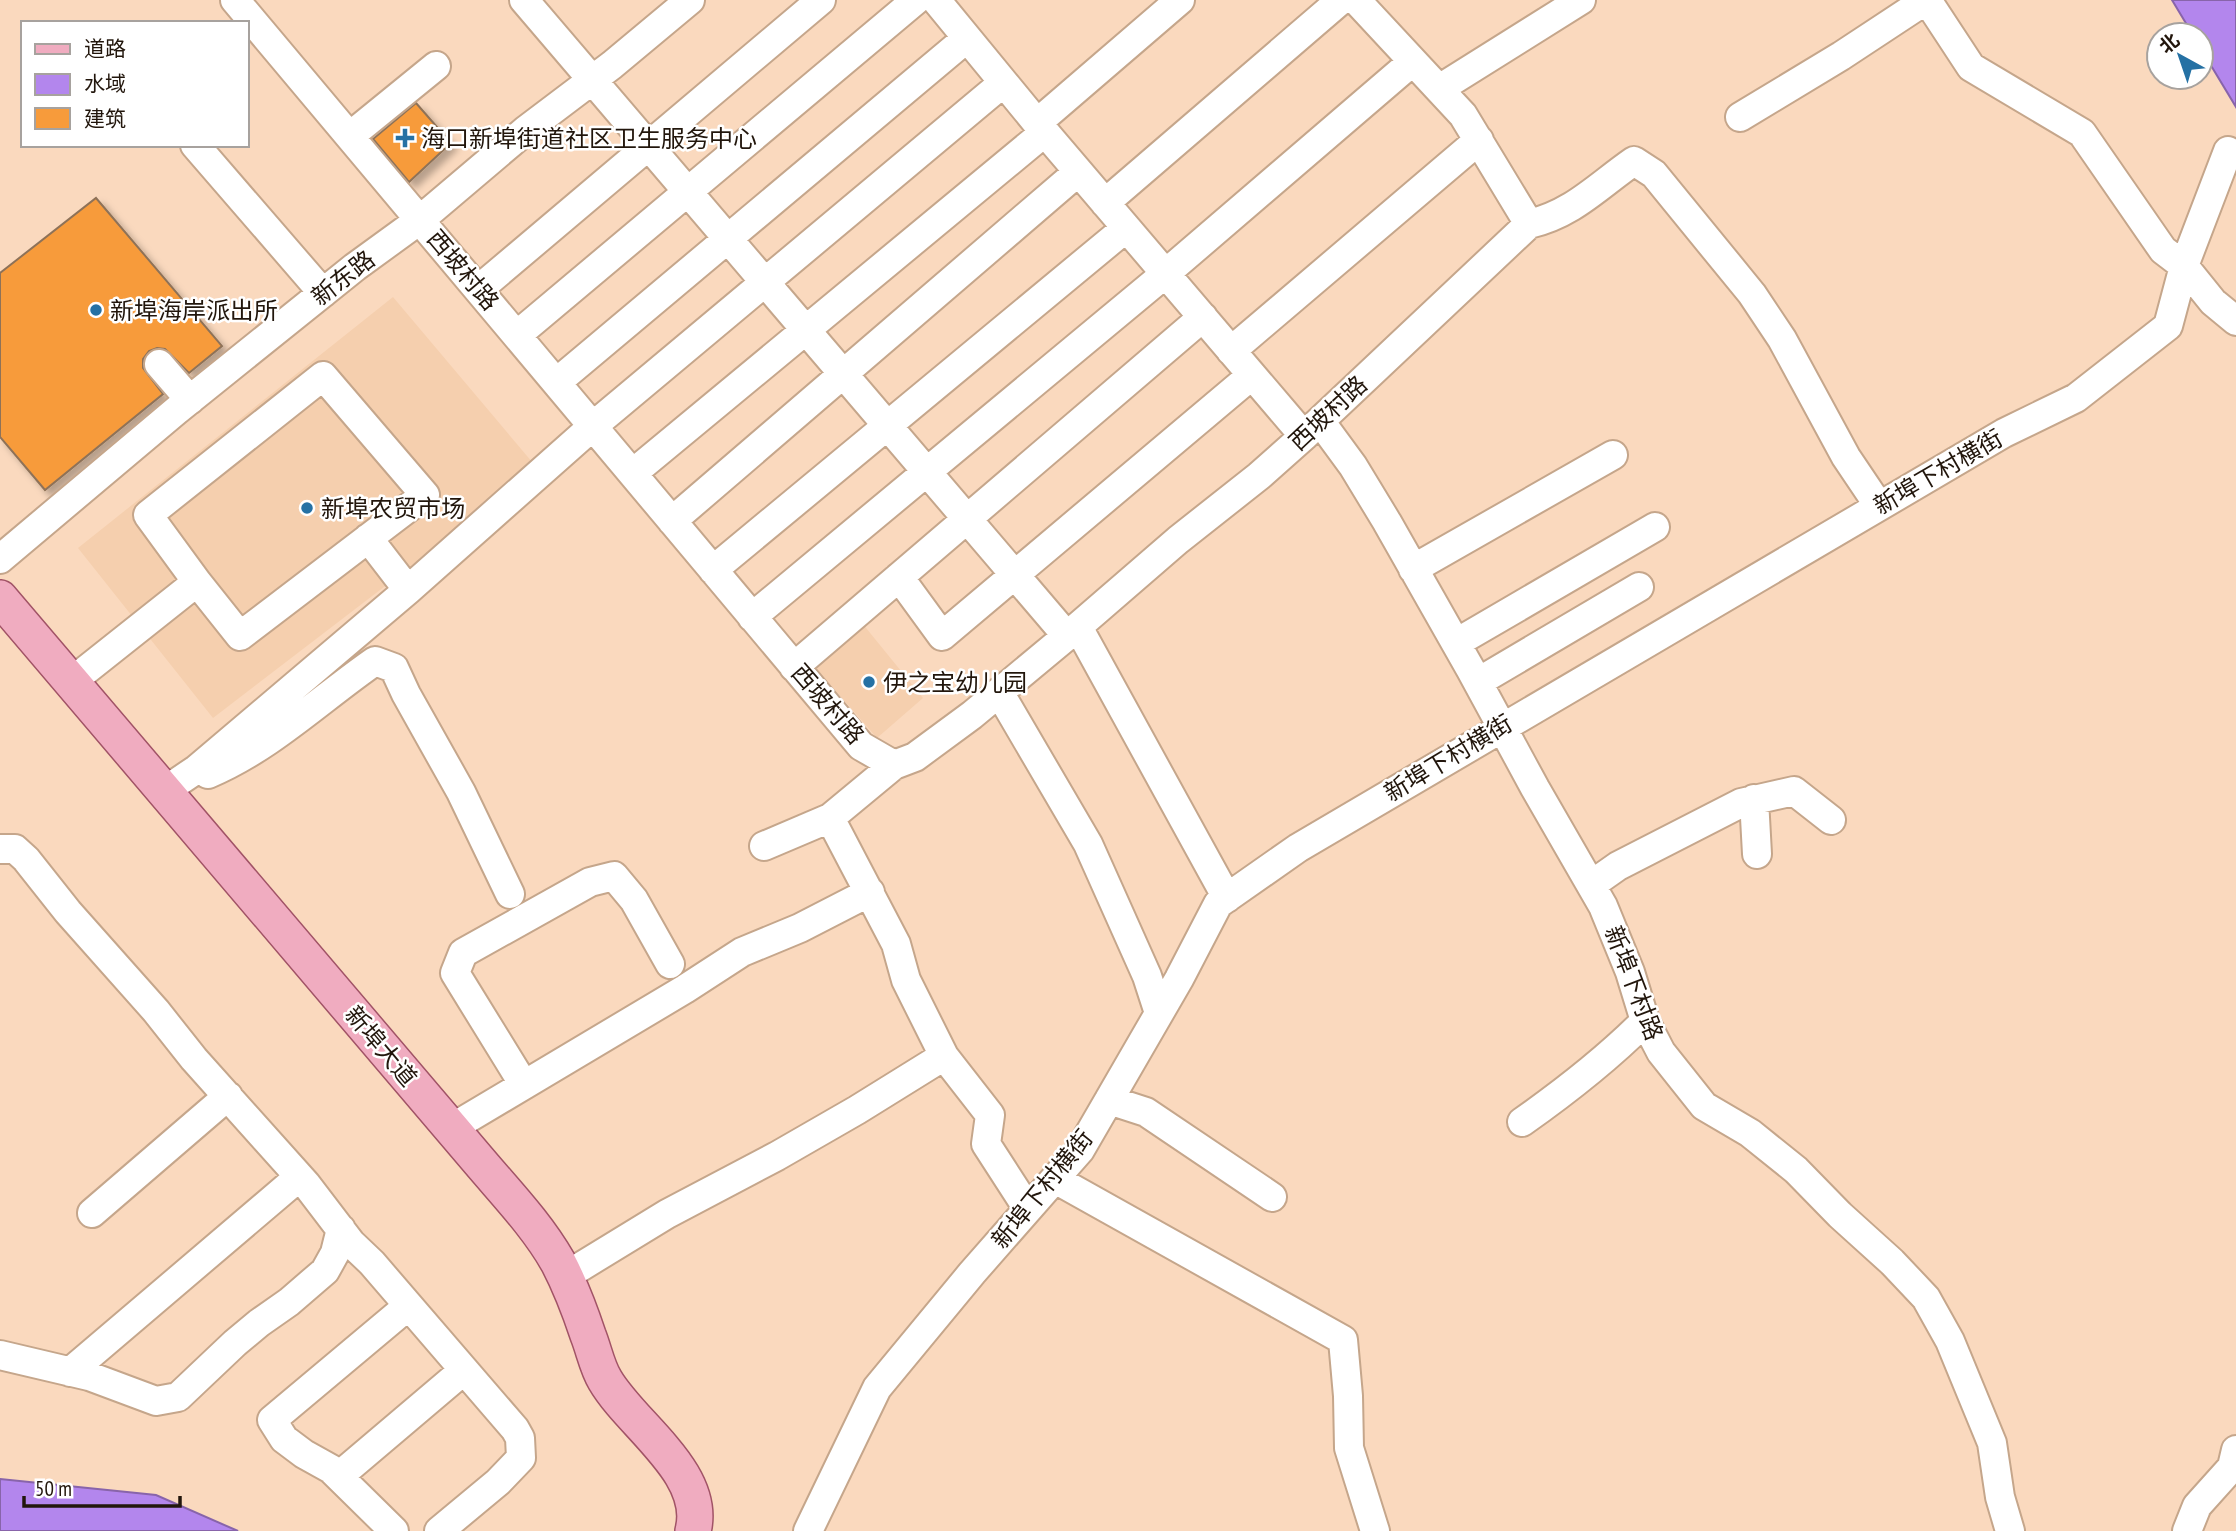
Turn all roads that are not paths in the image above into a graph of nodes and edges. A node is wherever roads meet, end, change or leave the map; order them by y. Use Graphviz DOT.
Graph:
graph roads {
  1 [pos="235,0"];
  2 [pos="524,0"];
  3 [pos="690,0"];
  4 [pos="821,0"];
  5 [pos="916,0"];
  6 [pos="936,0"];
  7 [pos="1180,0"];
  8 [pos="1341,0"];
  9 [pos="1356,0"];
  10 [pos="1926,0"];
  11 [pos="1562,5"];
  12 [pos="967,38"];
  13 [pos="1412,62"];
  14 [pos="436,66"];
  15 [pos="593,80"];
  16 [pos="1003,83"];
  17 [pos="1439,89"];
  18 [pos="1740,117"];
  19 [pos="1041,128"];
  20 [pos="350,136"];
  21 [pos="1479,141"];
  22 [pos="649,146"];
  23 [pos="196,147"];
  24 [pos="2228,151"];
  25 [pos="1078,172"];
  26 [pos="688,191"];
  27 [pos="1105,203"];
  28 [pos="421,219"];
  29 [pos="1529,224"];
  30 [pos="1126,228"];
  31 [pos="728,239"];
  32 [pos="2184,266"];
  33 [pos="1165,274"];
  34 [pos="765,282"];
  35 [pos="479,289"];
  36 [pos="323,293"];
  37 [pos="1203,317"];
  38 [pos="2236,321"];
  39 [pos="806,330"];
  40 [pos="517,335"];
  41 [pos="1231,351"];
  42 [pos="159,364"];
  43 [pos="843,374"];
  44 [pos="1252,375"];
  45 [pos="556,382"];
  46 [pos="190,400"];
  47 [pos="593,426"];
  48 [pos="888,426"];
  49 [pos="1312,429"];
  50 [pos="1613,455"];
  51 [pos="927,471"];
  52 [pos="633,473"];
  53 [pos="1879,506"];
  54 [pos="967,519"];
  55 [pos="672,521"];
  56 [pos="1655,527"];
  57 [pos="369,538"];
  58 [pos="0,559"];
  59 [pos="1413,569"];
  60 [pos="713,570"];
  61 [pos="1015,575"];
  62 [pos="898,577"];
  63 [pos="197,582"];
  64 [pos="1639,587"];
  65 [pos="408,590"];
  66 [pos="0,598"];
  67 [pos="752,617"];
  68 [pos="1072,632"];
  69 [pos="1456,643"];
  70 [pos="794,667"];
  71 [pos="71,682"];
  72 [pos="1478,682"];
  73 [pos="999,692"];
  74 [pos="1502,727"];
  75 [pos="894,765"];
  76 [pos="163,792"];
  77 [pos="1754,799"];
  78 [pos="830,818"];
  79 [pos="1831,820"];
  80 [pos="764,846"];
  81 [pos="0,849"];
  82 [pos="1757,853"];
  83 [pos="1591,885"];
  84 [pos="870,892"];
  85 [pos="510,894"];
  86 [pos="1227,898"];
  87 [pos="670,964"];
  88 [pos="1159,1013"];
  89 [pos="1645,1020"];
  90 [pos="944,1056"];
  91 [pos="524,1085"];
  92 [pos="228,1096"];
  93 [pos="1109,1100"];
  94 [pos="1522,1122"];
  95 [pos="450,1129"];
  96 [pos="299,1177"];
  97 [pos="1055,1179"];
  98 [pos="1272,1197"];
  99 [pos="1028,1209"];
  100 [pos="92,1213"];
  101 [pos="341,1229"];
  102 [pos="564,1277"];
  103 [pos="408,1306"];
  104 [pos="0,1355"];
  105 [pos="464,1370"];
  106 [pos="70,1372"];
  107 [pos="2236,1450"];
  108 [pos="339,1476"];
  109 [pos="394,1531"];
  110 [pos="439,1531"];
  111 [pos="693,1531"];
  112 [pos="808,1531"];
  113 [pos="1375,1531"];
  114 [pos="2010,1531"];
  115 [pos="2187,1531"];
  1 -- 20 [label="street, 西坡村路"];
  2 -- 15 [label="street"];
  3 -- 15 [label="street, 新东路"];
  4 -- 22 [label="street"];
  5 -- 26 [label="street"];
  6 -- 12 [label="street, 新埠下村路"];
  7 -- 19 [label="street"];
  8 -- 27 [label="street"];
  9 -- 13 [label="street"];
  10 -- 18 [label="street"];
  10 -- 32 [label="street"];
  11 -- 17 [label="street"];
  12 -- 16 [label="street, 新埠下村路"];
  12 -- 31 [label="street"];
  13 -- 17 [label="street"];
  13 -- 33 [label="street"];
  14 -- 20 [label="street"];
  15 -- 22 [label="street"];
  15 -- 28 [label="street, 新东路"];
  16 -- 19 [label="street, 新埠下村路"];
  16 -- 34 [label="street"];
  17 -- 21 [label="street"];
  19 -- 25 [label="street, 新埠下村路"];
  19 -- 39 [label="street"];
  20 -- 28 [label="street, 西坡村路"];
  21 -- 29 [label="street"];
  21 -- 41 [label="street"];
  22 -- 26 [label="street"];
  22 -- 35 [label="street"];
  23 -- 36 [label="street"];
  24 -- 32 [label="street, 新埠下村横街"];
  25 -- 27 [label="street, 新埠下村路"];
  25 -- 43 [label="street"];
  26 -- 31 [label="street"];
  26 -- 40 [label="street"];
  27 -- 30 [label="street, 新埠下村路"];
  28 -- 35 [label="street, 西坡村路"];
  28 -- 36 [label="street, 新东路"];
  29 -- 49 [label="street, 西坡村路"];
  29 -- 53 [label="street"];
  30 -- 33 [label="street, 新埠下村路"];
  30 -- 48 [label="street"];
  31 -- 34 [label="street"];
  31 -- 45 [label="street"];
  32 -- 38 [label="street"];
  32 -- 53 [label="street, 新埠下村横街"];
  33 -- 37 [label="street, 新埠下村路"];
  33 -- 51 [label="street"];
  34 -- 39 [label="street"];
  34 -- 47 [label="street"];
  35 -- 40 [label="street, 西坡村路"];
  36 -- 46 [label="street, 新东路"];
  37 -- 41 [label="street, 新埠下村路"];
  37 -- 54 [label="street"];
  39 -- 43 [label="street"];
  39 -- 52 [label="street"];
  40 -- 45 [label="street, 西坡村路"];
  41 -- 44 [label="street, 新埠下村路"];
  42 -- 46 [label="street"];
  43 -- 48 [label="street"];
  43 -- 55 [label="street"];
  44 -- 49 [label="street, 新埠下村路"];
  44 -- 61 [label="street"];
  45 -- 47 [label="street, 西坡村路"];
  46 -- 58 [label="street, 新东路"];
  47 -- 52 [label="street, 西坡村路"];
  47 -- 65 [label="street"];
  48 -- 51 [label="street"];
  48 -- 60 [label="street"];
  49 -- 59 [label="street, 新埠下村路"];
  49 -- 68 [label="street, 西坡村路"];
  50 -- 59 [label="street"];
  51 -- 54 [label="street"];
  51 -- 67 [label="street"];
  52 -- 55 [label="street, 西坡村路"];
  53 -- 74 [label="street, 新埠下村横街"];
  54 -- 61 [label="street"];
  54 -- 62 [label="street"];
  55 -- 60 [label="street, 西坡村路"];
  56 -- 69 [label="street"];
  57 -- 63 [label="street"];
  57 -- 63 [label="street"];
  57 -- 65 [label="street"];
  59 -- 69 [label="street, 新埠下村路"];
  60 -- 67 [label="street, 西坡村路"];
  61 -- 62 [label="street"];
  61 -- 68 [label="street"];
  62 -- 70 [label="street"];
  63 -- 71 [label="street"];
  64 -- 72 [label="street"];
  65 -- 76 [label="street"];
  66 -- 71 [label="main road, 新埠大道"];
  67 -- 70 [label="street, 西坡村路"];
  68 -- 73 [label="street, 西坡村路"];
  68 -- 86 [label="street"];
  69 -- 72 [label="street, 新埠下村路"];
  70 -- 75 [label="street, 西坡村路"];
  71 -- 76 [label="main road, 新埠大道"];
  72 -- 74 [label="street, 新埠下村路"];
  73 -- 75 [label="street, 西坡村路"];
  73 -- 88 [label="street"];
  74 -- 83 [label="street, 新埠下村路"];
  74 -- 86 [label="street, 新埠下村横街"];
  75 -- 78 [label="street"];
  76 -- 85 [label="street"];
  76 -- 95 [label="main road, 新埠大道"];
  77 -- 79 [label="street"];
  77 -- 82 [label="street"];
  77 -- 83 [label="street"];
  78 -- 80 [label="street"];
  78 -- 84 [label="street"];
  81 -- 92 [label="street"];
  83 -- 89 [label="street, 新埠下村路"];
  84 -- 90 [label="street"];
  84 -- 91 [label="street"];
  86 -- 88 [label="street, 新埠下村横街"];
  87 -- 91 [label="street"];
  88 -- 93 [label="street, 新埠下村横街"];
  89 -- 94 [label="street"];
  89 -- 114 [label="street, 新埠下村路"];
  90 -- 99 [label="street"];
  90 -- 102 [label="street"];
  91 -- 95 [label="street"];
  92 -- 96 [label="street"];
  92 -- 100 [label="street"];
  93 -- 97 [label="street, 新埠下村横街"];
  93 -- 98 [label="street"];
  95 -- 102 [label="main road, 新埠大道"];
  96 -- 101 [label="street"];
  96 -- 106 [label="street"];
  97 -- 99 [label="street, 新埠下村横街"];
  97 -- 113 [label="street"];
  99 -- 112 [label="street, 新埠下村横街"];
  101 -- 103 [label="street"];
  101 -- 106 [label="street"];
  102 -- 111 [label="main road, 新埠大道"];
  103 -- 105 [label="street"];
  103 -- 108 [label="street"];
  104 -- 106 [label="street"];
  105 -- 108 [label="street"];
  105 -- 110 [label="street"];
  107 -- 115 [label="street"];
  108 -- 109 [label="street"];
}
